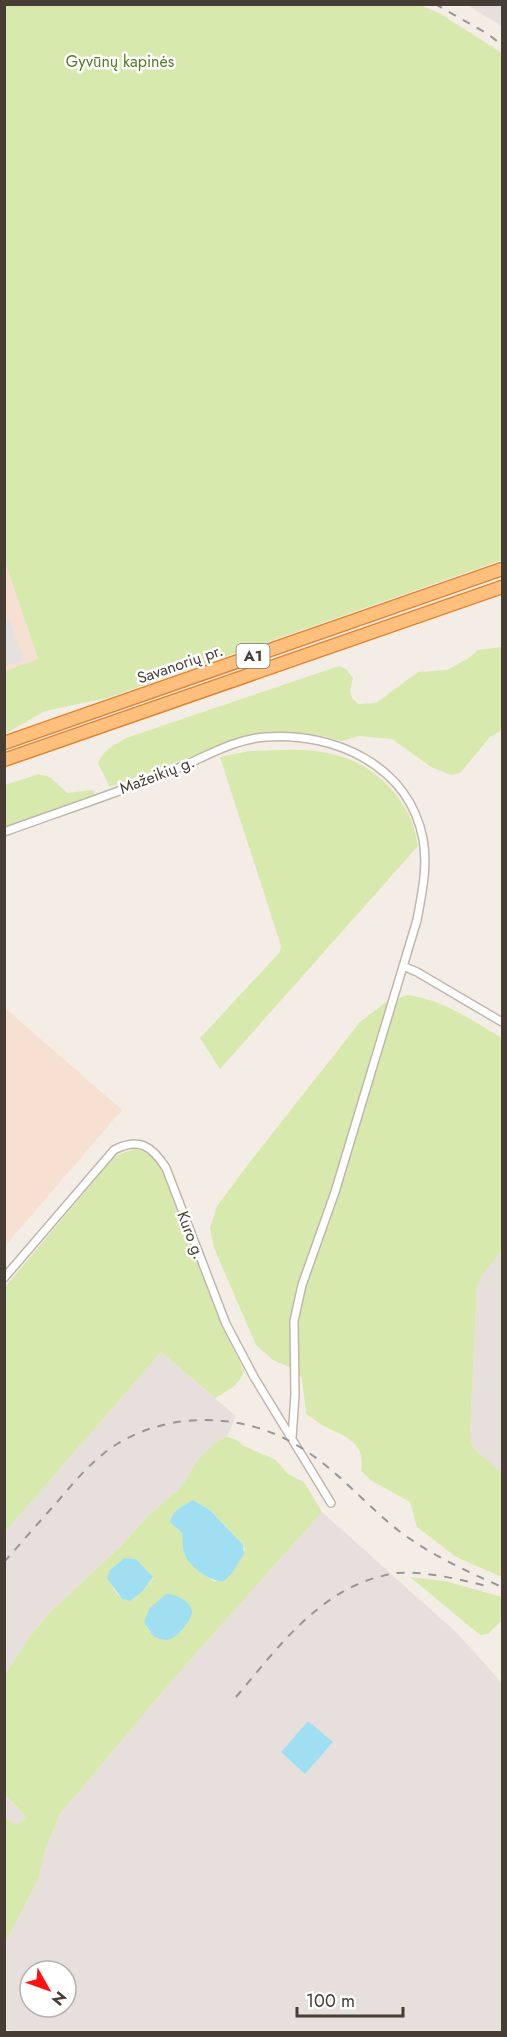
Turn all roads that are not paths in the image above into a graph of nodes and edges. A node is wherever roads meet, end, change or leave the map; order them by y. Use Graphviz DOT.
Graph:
graph roads {
  1 [pos="502,569"];
  2 [pos="502,587"];
  3 [pos="4,743"];
  4 [pos="4,760"];
  5 [pos="4,832"];
  6 [pos="403,966"];
  7 [pos="502,1022"];
  8 [pos="4,1278"];
  9 [pos="292,1438"];
  10 [pos="331,1503"];
  1 -- 3 [label="highway, Savanorių pr. / A1"];
  2 -- 4 [label="highway, Savanorių pr. / A1"];
  5 -- 6 [label="street, Mažeikių g."];
  6 -- 7 [label="street"];
  6 -- 9 [label="street, Mažeikių g."];
  8 -- 9 [label="street, Kuro g."];
  9 -- 10 [label="street, Kuro g."];
}
